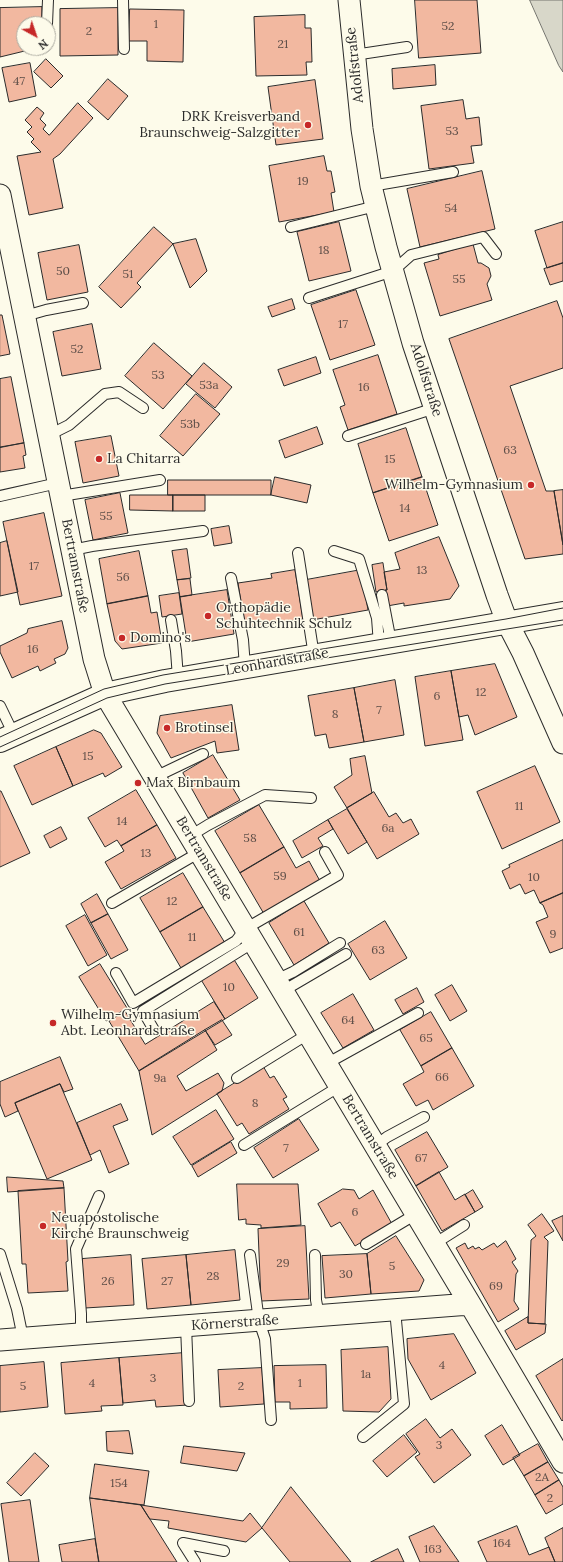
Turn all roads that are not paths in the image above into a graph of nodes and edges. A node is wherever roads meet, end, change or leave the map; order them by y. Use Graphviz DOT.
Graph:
graph roads {
  1 [pos="48,0"];
  2 [pos="123,0"];
  3 [pos="349,0"];
  4 [pos="48,16"];
  5 [pos="407,47"];
  6 [pos="124,49"];
  7 [pos="354,55"];
  8 [pos="454,172"];
  9 [pos="0,195"];
  10 [pos="374,196"];
  11 [pos="291,227"];
  12 [pos="496,254"];
  13 [pos="393,272"];
  14 [pos="309,298"];
  15 [pos="83,303"];
  16 [pos="25,316"];
  17 [pos="143,408"];
  18 [pos="435,408"];
  19 [pos="49,435"];
  20 [pos="348,436"];
  21 [pos="160,480"];
  22 [pos="60,489"];
  23 [pos="0,496"];
  24 [pos="203,531"];
  25 [pos="72,550"];
  26 [pos="334,551"];
  27 [pos="298,553"];
  28 [pos="231,578"];
  29 [pos="382,595"];
  30 [pos="563,613"];
  31 [pos="171,620"];
  32 [pos="507,622"];
  33 [pos="385,643"];
  34 [pos="314,656"];
  35 [pos="245,667"];
  36 [pos="178,678"];
  37 [pos="105,694"];
  38 [pos="0,706"];
  39 [pos="7,738"];
  40 [pos="563,744"];
  41 [pos="203,754"];
  42 [pos="155,777"];
  43 [pos="311,798"];
  44 [pos="195,844"];
  45 [pos="325,852"];
  46 [pos="112,903"];
  47 [pos="249,936"];
  48 [pos="340,943"];
  49 [pos="346,954"];
  50 [pos="116,973"];
  51 [pos="279,986"];
  52 [pos="418,1013"];
  53 [pos="154,1030"];
  54 [pos="308,1034"];
  55 [pos="326,1064"];
  56 [pos="237,1078"];
  57 [pos="340,1086"];
  58 [pos="424,1117"];
  59 [pos="244,1145"];
  60 [pos="375,1146"];
  61 [pos="99,1196"];
  62 [pos="416,1214"];
  63 [pos="464,1225"];
  64 [pos="366,1244"];
  65 [pos="434,1244"];
  66 [pos="0,1254"];
  67 [pos="250,1255"];
  68 [pos="315,1255"];
  69 [pos="470,1304"];
  70 [pos="395,1310"];
  71 [pos="319,1316"];
  72 [pos="259,1321"];
  73 [pos="186,1326"];
  74 [pos="81,1334"];
  75 [pos="23,1338"];
  76 [pos="0,1340"];
  77 [pos="189,1401"];
  78 [pos="271,1420"];
  79 [pos="363,1437"];
  80 [pos="563,1462"];
  81 [pos="224,1551"];
  82 [pos="195,1562"];
  1 -- 4 [label="lane"];
  2 -- 6 [label="lane"];
  3 -- 7 [label="street, Adolfstraße"];
  5 -- 7 [label="lane"];
  7 -- 10 [label="street, Adolfstraße"];
  8 -- 10 [label="lane"];
  9 -- 16 [label="street, Bertramstraße"];
  10 -- 11 [label="lane"];
  10 -- 13 [label="street, Adolfstraße"];
  12 -- 13 [label="lane"];
  13 -- 14 [label="lane"];
  13 -- 18 [label="street, Adolfstraße"];
  15 -- 16 [label="lane"];
  16 -- 19 [label="street, Bertramstraße"];
  17 -- 19 [label="lane"];
  18 -- 20 [label="lane"];
  18 -- 32 [label="street, Adolfstraße"];
  19 -- 22 [label="street, Bertramstraße"];
  21 -- 22 [label="lane"];
  22 -- 23 [label="lane"];
  22 -- 25 [label="street, Bertramstraße"];
  24 -- 25 [label="lane"];
  25 -- 37 [label="street, Bertramstraße"];
  26 -- 33 [label="lane"];
  27 -- 34 [label="lane"];
  28 -- 35 [label="lane"];
  29 -- 33 [label="lane"];
  30 -- 32 [label="street, Leonhardstraße"];
  31 -- 36 [label="lane"];
  32 -- 33 [label="street, Leonhardstraße"];
  32 -- 40 [label="street, Adolfstraße"];
  33 -- 34 [label="street, Leonhardstraße"];
  34 -- 35 [label="street, Leonhardstraße"];
  35 -- 36 [label="street, Leonhardstraße"];
  36 -- 37 [label="street, Leonhardstraße"];
  37 -- 39 [label="street, Leonhardstraße"];
  37 -- 42 [label="street, Bertramstraße"];
  38 -- 39 [label="lane"];
  41 -- 42 [label="lane"];
  42 -- 44 [label="street, Bertramstraße"];
  43 -- 44 [label="lane"];
  44 -- 46 [label="lane"];
  44 -- 47 [label="street, Bertramstraße"];
  45 -- 47 [label="lane"];
  47 -- 50 [label="lane"];
  47 -- 51 [label="street, Bertramstraße"];
  47 -- 53 [label="lane"];
  48 -- 51 [label="lane"];
  49 -- 51 [label="lane"];
  51 -- 54 [label="street, Bertramstraße"];
  52 -- 55 [label="lane"];
  54 -- 55 [label="street, Bertramstraße"];
  54 -- 56 [label="lane"];
  55 -- 57 [label="street, Bertramstraße"];
  57 -- 59 [label="lane"];
  57 -- 60 [label="street, Bertramstraße"];
  58 -- 60 [label="lane"];
  60 -- 62 [label="street, Bertramstraße"];
  61 -- 74 [label="lane"];
  62 -- 64 [label="lane"];
  62 -- 65 [label="street, Bertramstraße"];
  63 -- 65 [label="lane"];
  65 -- 69 [label="street, Bertramstraße"];
  66 -- 75 [label="lane"];
  67 -- 72 [label="lane"];
  68 -- 71 [label="lane"];
  69 -- 70 [label="street, Körnerstraße"];
  69 -- 80 [label="street, Bertramstraße"];
  70 -- 71 [label="street, Körnerstraße"];
  70 -- 79 [label="lane"];
  71 -- 72 [label="street, Körnerstraße"];
  72 -- 73 [label="street, Körnerstraße"];
  72 -- 78 [label="lane"];
  73 -- 74 [label="street, Körnerstraße"];
  73 -- 77 [label="lane"];
  74 -- 75 [label="street, Körnerstraße"];
  75 -- 76 [label="street, Körnerstraße"];
  81 -- 82 [label="lane"];
}
